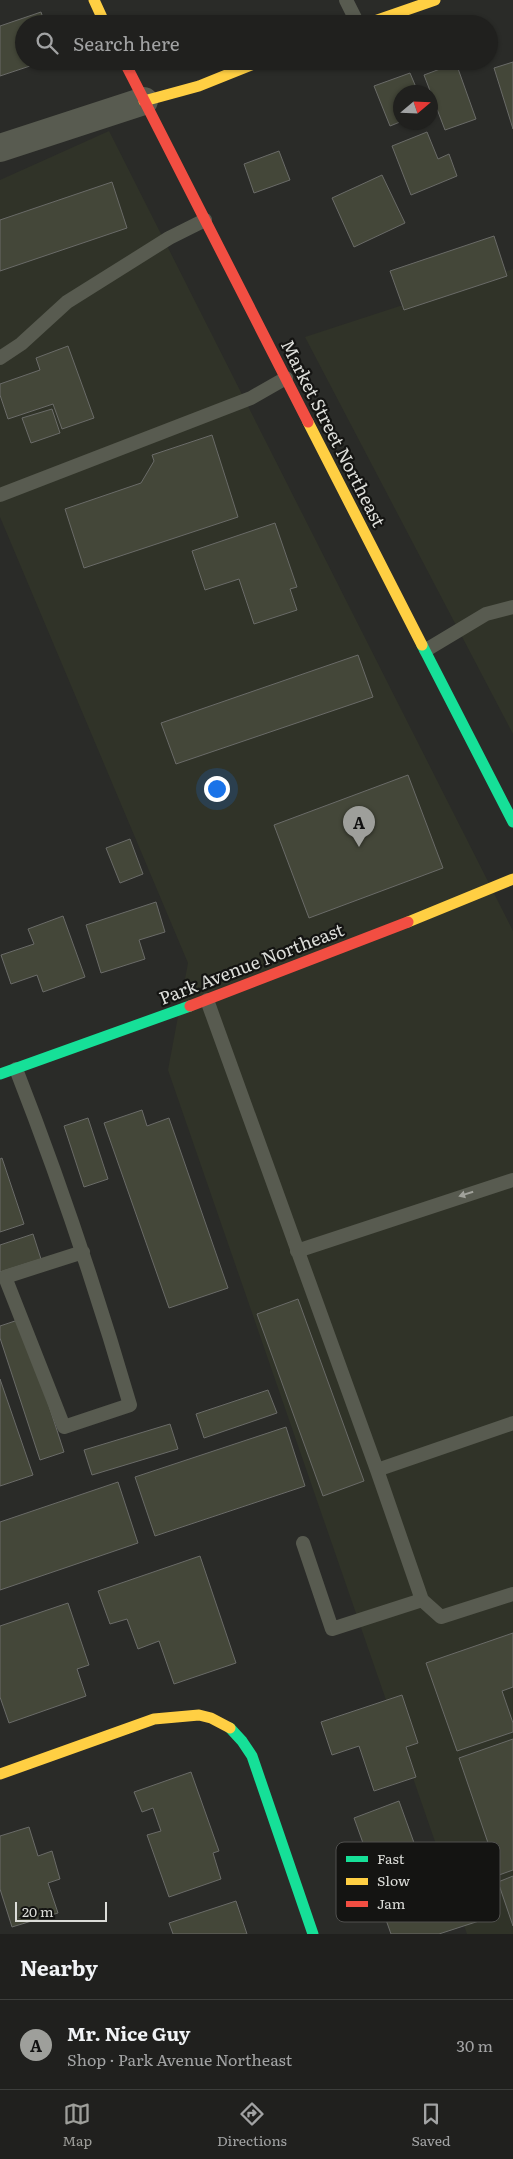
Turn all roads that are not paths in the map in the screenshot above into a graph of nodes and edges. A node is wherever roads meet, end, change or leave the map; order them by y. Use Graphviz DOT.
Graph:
graph roads {
  1 [pos="94,0"];
  2 [pos="346,0"];
  3 [pos="436,0"];
  4 [pos="102,15"];
  5 [pos="354,15"];
  6 [pos="392,15"];
  7 [pos="128,70"];
  8 [pos="239,70"];
  9 [pos="144,101"];
  10 [pos="0,148"];
  11 [pos="205,220"];
  12 [pos="0,358"];
  13 [pos="286,378"];
  14 [pos="0,495"];
  15 [pos="513,607"];
  16 [pos="426,650"];
  17 [pos="513,822"];
  18 [pos="513,879"];
  19 [pos="207,1000"];
  20 [pos="16,1069"];
  21 [pos="0,1074"];
  22 [pos="513,1180"];
  23 [pos="298,1250"];
  24 [pos="82,1252"];
  25 [pos="513,1424"];
  26 [pos="377,1470"];
  27 [pos="303,1543"];
  28 [pos="513,1594"];
  29 [pos="422,1600"];
  30 [pos="0,1774"];
  31 [pos="313,1934"];
  1 -- 4 [label="street"];
  2 -- 5 [label="lane"];
  3 -- 6 [label="street"];
  7 -- 9 [label="street, Market Street Northeast"];
  8 -- 9 [label="street"];
  9 -- 10 [label="street"];
  9 -- 11 [label="street, Market Street Northeast"];
  11 -- 12 [label="lane"];
  11 -- 13 [label="street, Market Street Northeast"];
  13 -- 14 [label="lane"];
  13 -- 16 [label="street, Market Street Northeast"];
  15 -- 16 [label="lane"];
  16 -- 17 [label="street, Market Street Northeast"];
  18 -- 19 [label="street, Park Avenue Northeast"];
  19 -- 20 [label="street, Park Avenue Northeast"];
  19 -- 23 [label="lane"];
  20 -- 21 [label="street, Park Avenue Northeast"];
  20 -- 24 [label="lane"];
  22 -- 23 [label="lane, one-way"];
  23 -- 26 [label="lane"];
  24 -- 24 [label="lane"];
  25 -- 26 [label="lane"];
  26 -- 29 [label="lane"];
  27 -- 29 [label="lane"];
  28 -- 29 [label="lane"];
  30 -- 31 [label="street"];
}
